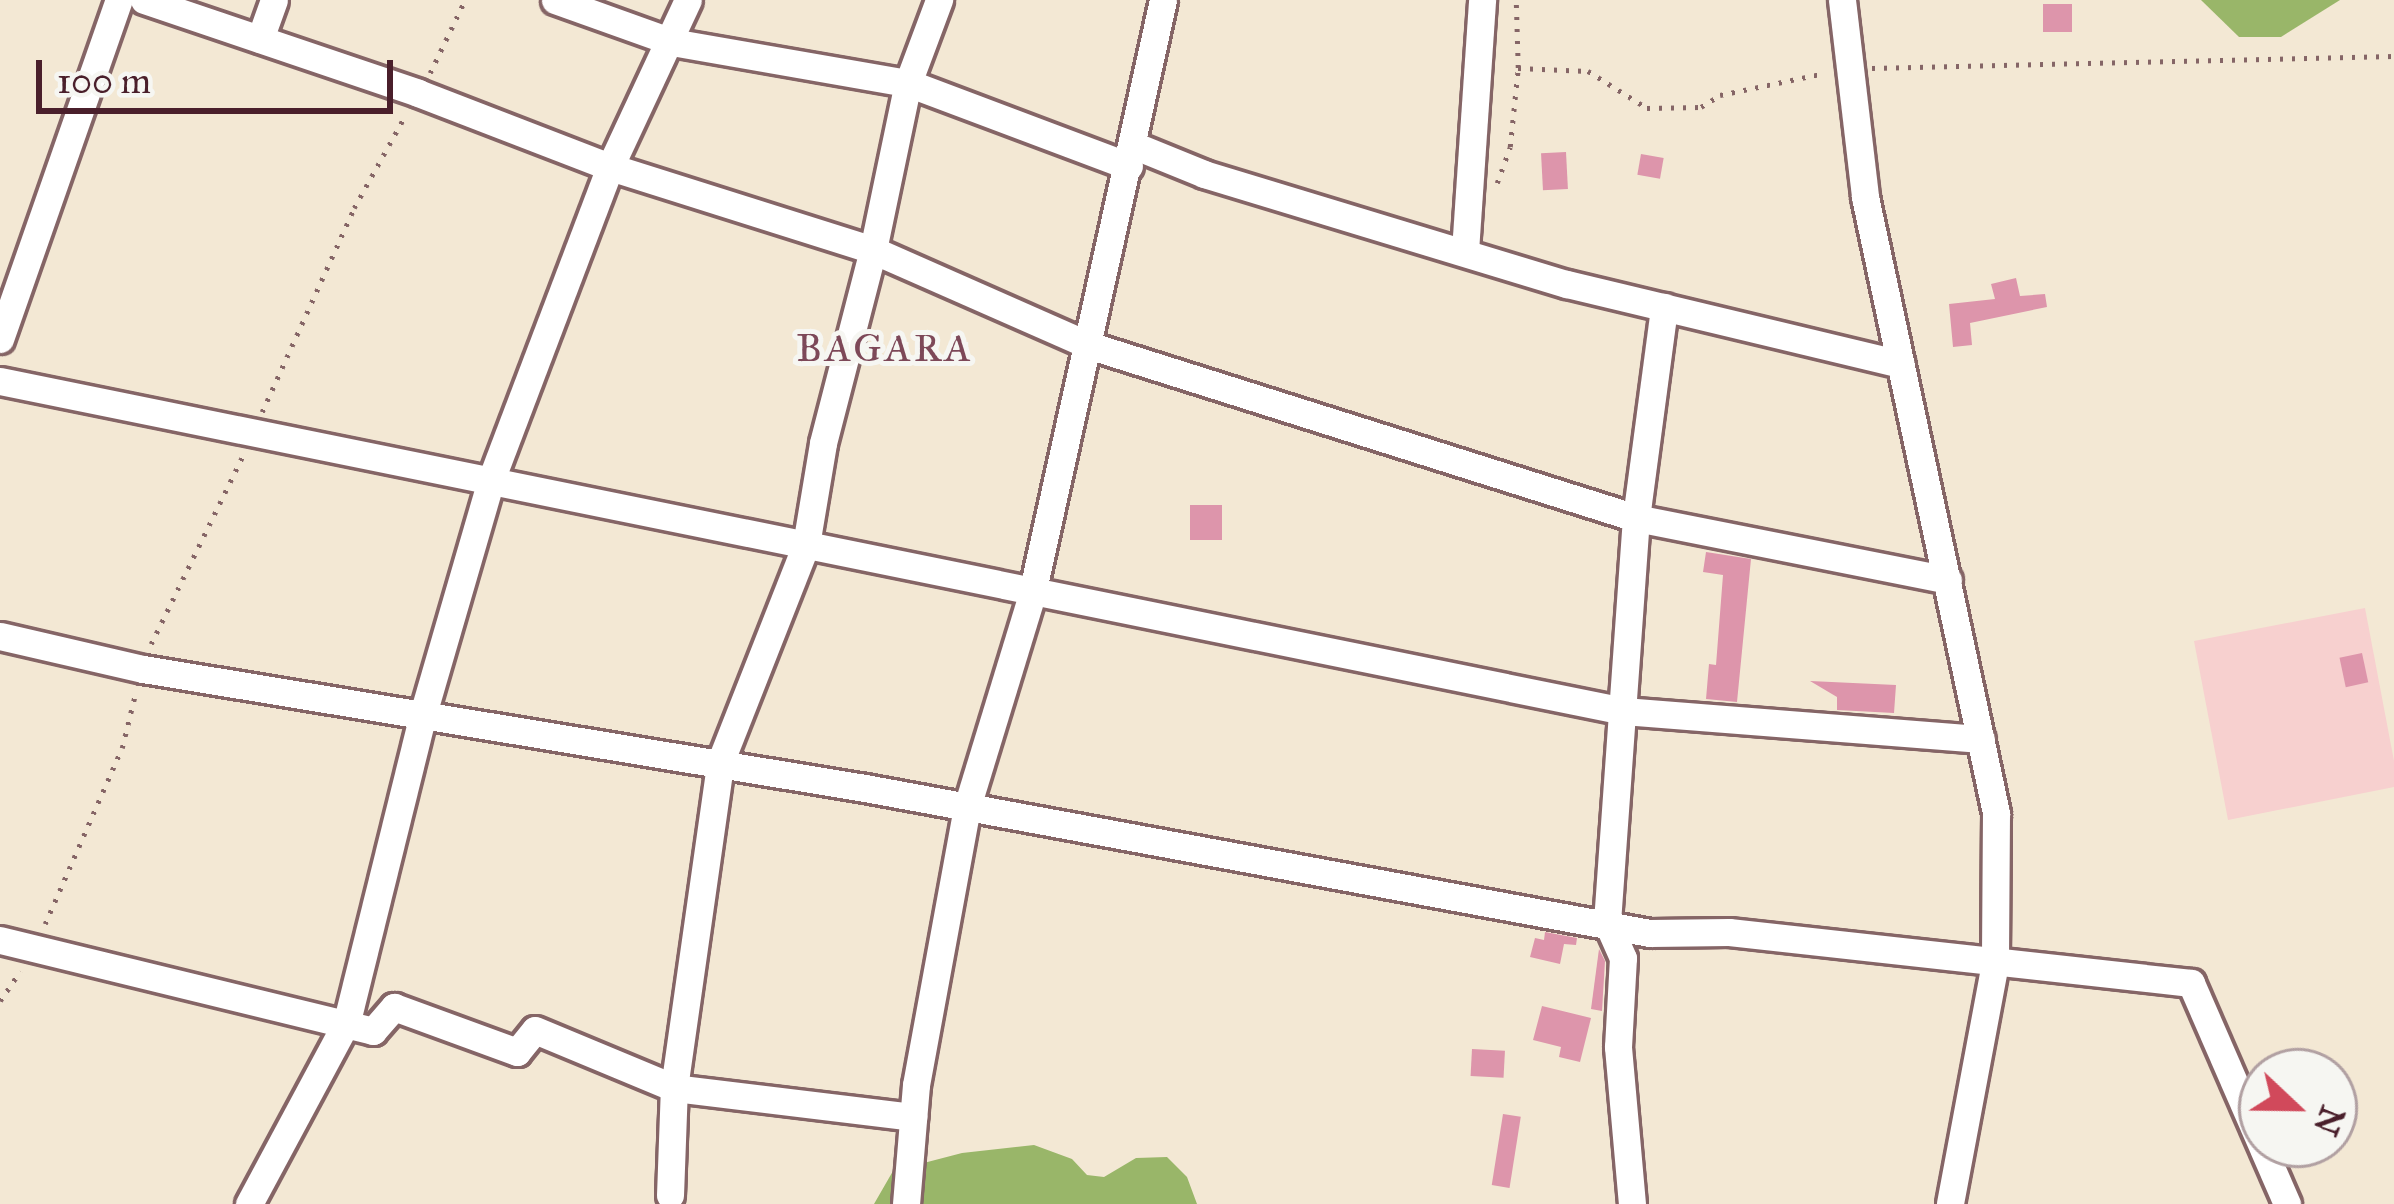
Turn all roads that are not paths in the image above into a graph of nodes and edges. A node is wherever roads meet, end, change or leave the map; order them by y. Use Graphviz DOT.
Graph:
graph roads {
  1 [pos="119,0"];
  2 [pos="143,0"];
  3 [pos="274,0"];
  4 [pos="555,0"];
  5 [pos="688,0"];
  6 [pos="939,0"];
  7 [pos="1163,0"];
  8 [pos="1482,0"];
  9 [pos="1842,0"];
  10 [pos="260,39"];
  11 [pos="672,42"];
  12 [pos="908,82"];
  13 [pos="1131,155"];
  14 [pos="610,167"];
  15 [pos="873,250"];
  16 [pos="1465,251"];
  17 [pos="1664,307"];
  18 [pos="0,339"];
  19 [pos="1091,346"];
  20 [pos="1901,364"];
  21 [pos="0,381"];
  22 [pos="491,480"];
  23 [pos="1636,518"];
  24 [pos="806,545"];
  25 [pos="1948,580"];
  26 [pos="1032,594"];
  27 [pos="0,636"];
  28 [pos="1624,711"];
  29 [pos="423,715"];
  30 [pos="1981,739"];
  31 [pos="720,763"];
  32 [pos="967,807"];
  33 [pos="1607,922"];
  34 [pos="0,940"];
  35 [pos="1995,963"];
  36 [pos="347,1021"];
  37 [pos="674,1088"];
  38 [pos="913,1117"];
  39 [pos="670,1195"];
  40 [pos="249,1204"];
  41 [pos="906,1204"];
  42 [pos="1632,1204"];
  43 [pos="1950,1204"];
  44 [pos="2287,1204"];
  1 -- 18 [label="street"];
  2 -- 10 [label="street"];
  3 -- 10 [label="street"];
  4 -- 11 [label="street"];
  5 -- 11 [label="street"];
  6 -- 12 [label="street"];
  7 -- 13 [label="street"];
  8 -- 16 [label="street"];
  9 -- 20 [label="street"];
  10 -- 14 [label="street"];
  11 -- 12 [label="street"];
  11 -- 14 [label="street"];
  12 -- 13 [label="street"];
  12 -- 15 [label="street"];
  13 -- 16 [label="street"];
  13 -- 19 [label="street"];
  14 -- 15 [label="street"];
  14 -- 22 [label="street"];
  15 -- 19 [label="street"];
  15 -- 24 [label="street"];
  16 -- 17 [label="street"];
  17 -- 20 [label="street"];
  17 -- 23 [label="street"];
  19 -- 23 [label="street"];
  19 -- 26 [label="street"];
  20 -- 25 [label="street"];
  21 -- 22 [label="street"];
  22 -- 24 [label="street"];
  22 -- 29 [label="street"];
  23 -- 25 [label="street"];
  23 -- 28 [label="street"];
  24 -- 26 [label="street"];
  24 -- 31 [label="street"];
  25 -- 30 [label="street"];
  26 -- 28 [label="street"];
  26 -- 32 [label="street"];
  27 -- 29 [label="street"];
  28 -- 30 [label="street"];
  28 -- 33 [label="street"];
  29 -- 31 [label="street"];
  29 -- 36 [label="street"];
  30 -- 35 [label="street"];
  31 -- 32 [label="street"];
  31 -- 37 [label="street"];
  32 -- 33 [label="street"];
  32 -- 38 [label="street"];
  33 -- 35 [label="street"];
  33 -- 42 [label="street"];
  34 -- 36 [label="street"];
  35 -- 43 [label="street"];
  35 -- 44 [label="street"];
  36 -- 37 [label="street"];
  36 -- 40 [label="street"];
  37 -- 38 [label="street"];
  37 -- 39 [label="street"];
  38 -- 41 [label="street"];
}
